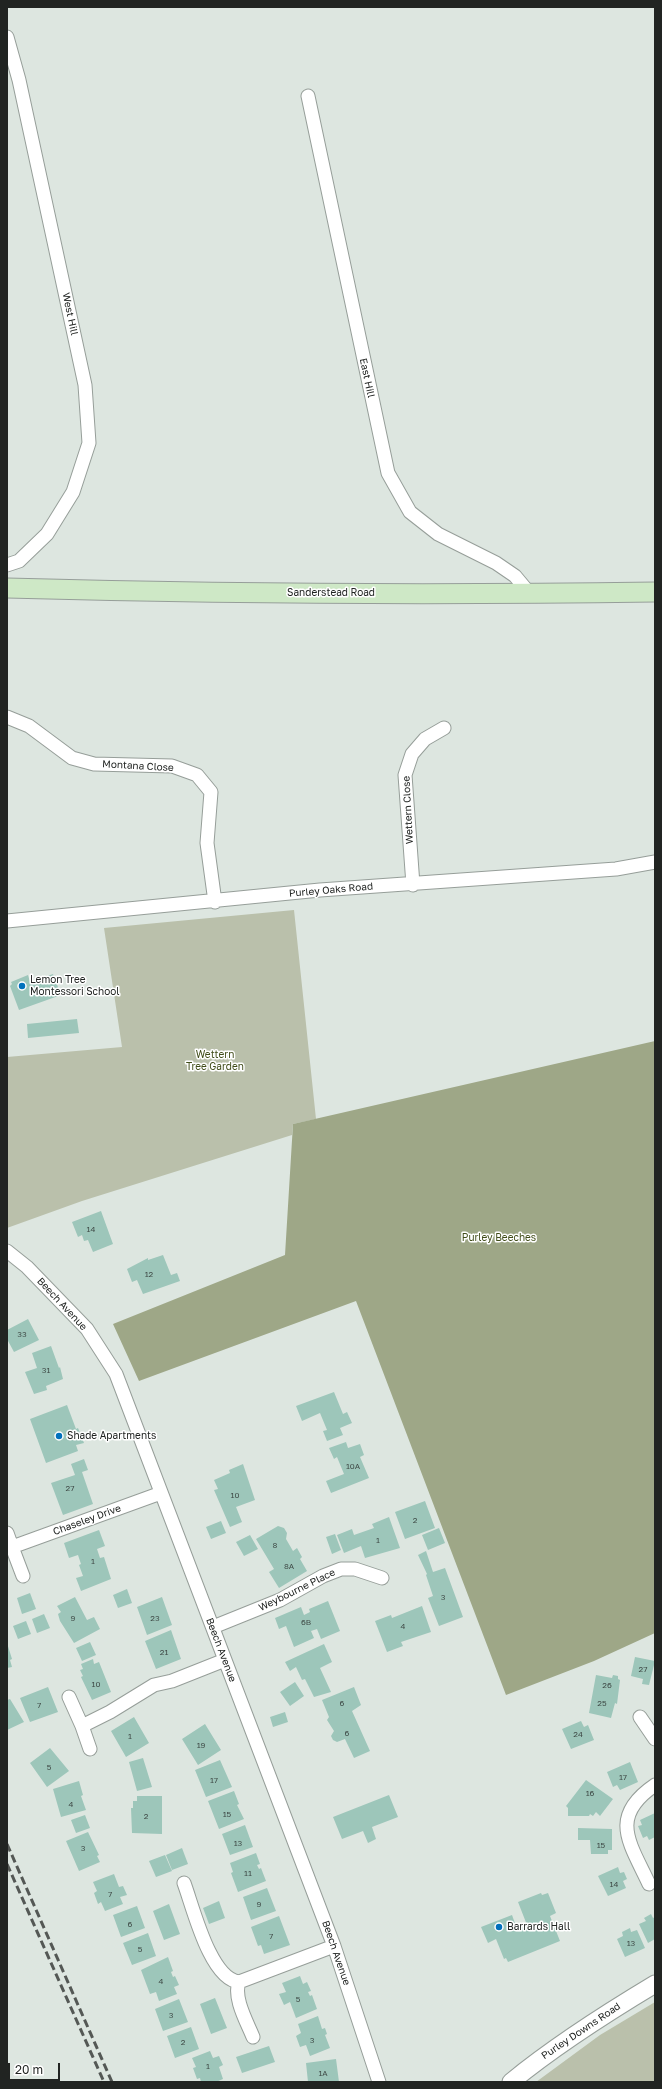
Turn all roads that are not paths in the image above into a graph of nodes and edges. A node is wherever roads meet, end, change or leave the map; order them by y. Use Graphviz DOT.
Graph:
graph roads {
  1 [pos="7,37"];
  2 [pos="308,96"];
  3 [pos="7,565"];
  4 [pos="7,588"];
  5 [pos="655,592"];
  6 [pos="530,594"];
  7 [pos="7,717"];
  8 [pos="444,728"];
  9 [pos="655,862"];
  10 [pos="413,885"];
  11 [pos="215,902"];
  12 [pos="7,921"];
  13 [pos="7,1251"];
  14 [pos="161,1493"];
  15 [pos="7,1533"];
  16 [pos="12,1547"];
  17 [pos="23,1576"];
  18 [pos="382,1578"];
  19 [pos="212,1627"];
  20 [pos="225,1660"];
  21 [pos="69,1697"];
  22 [pos="640,1717"];
  23 [pos="82,1726"];
  24 [pos="655,1740"];
  25 [pos="90,1749"];
  26 [pos="655,1785"];
  27 [pos="184,1883"];
  28 [pos="649,1884"];
  29 [pos="334,1946"];
  30 [pos="239,1982"];
  31 [pos="655,1984"];
  32 [pos="253,2037"];
  33 [pos="379,2082"];
  34 [pos="511,2082"];
  1 -- 3 [label="street, West Hill"];
  2 -- 6 [label="street, East Hill"];
  4 -- 6 [label="main road, Sanderstead Road"];
  5 -- 6 [label="main road, Sanderstead Road"];
  7 -- 11 [label="street, Montana Close"];
  8 -- 10 [label="street, Wettern Close"];
  9 -- 10 [label="street, Purley Oaks Road"];
  10 -- 11 [label="street, Purley Oaks Road"];
  11 -- 12 [label="street, Purley Oaks Road"];
  13 -- 14 [label="street, Beech Avenue"];
  14 -- 16 [label="street, Chaseley Drive"];
  14 -- 19 [label="street, Beech Avenue"];
  15 -- 16 [label="street"];
  16 -- 17 [label="street"];
  18 -- 19 [label="street, Weybourne Place"];
  19 -- 20 [label="street, Beech Avenue"];
  20 -- 23 [label="street"];
  20 -- 29 [label="street, Beech Avenue"];
  21 -- 23 [label="street"];
  22 -- 24 [label="street"];
  23 -- 25 [label="street"];
  26 -- 28 [label="street"];
  27 -- 30 [label="street"];
  29 -- 30 [label="street"];
  29 -- 33 [label="street, Beech Avenue"];
  30 -- 32 [label="street"];
  31 -- 34 [label="street, Purley Downs Road"];
}
